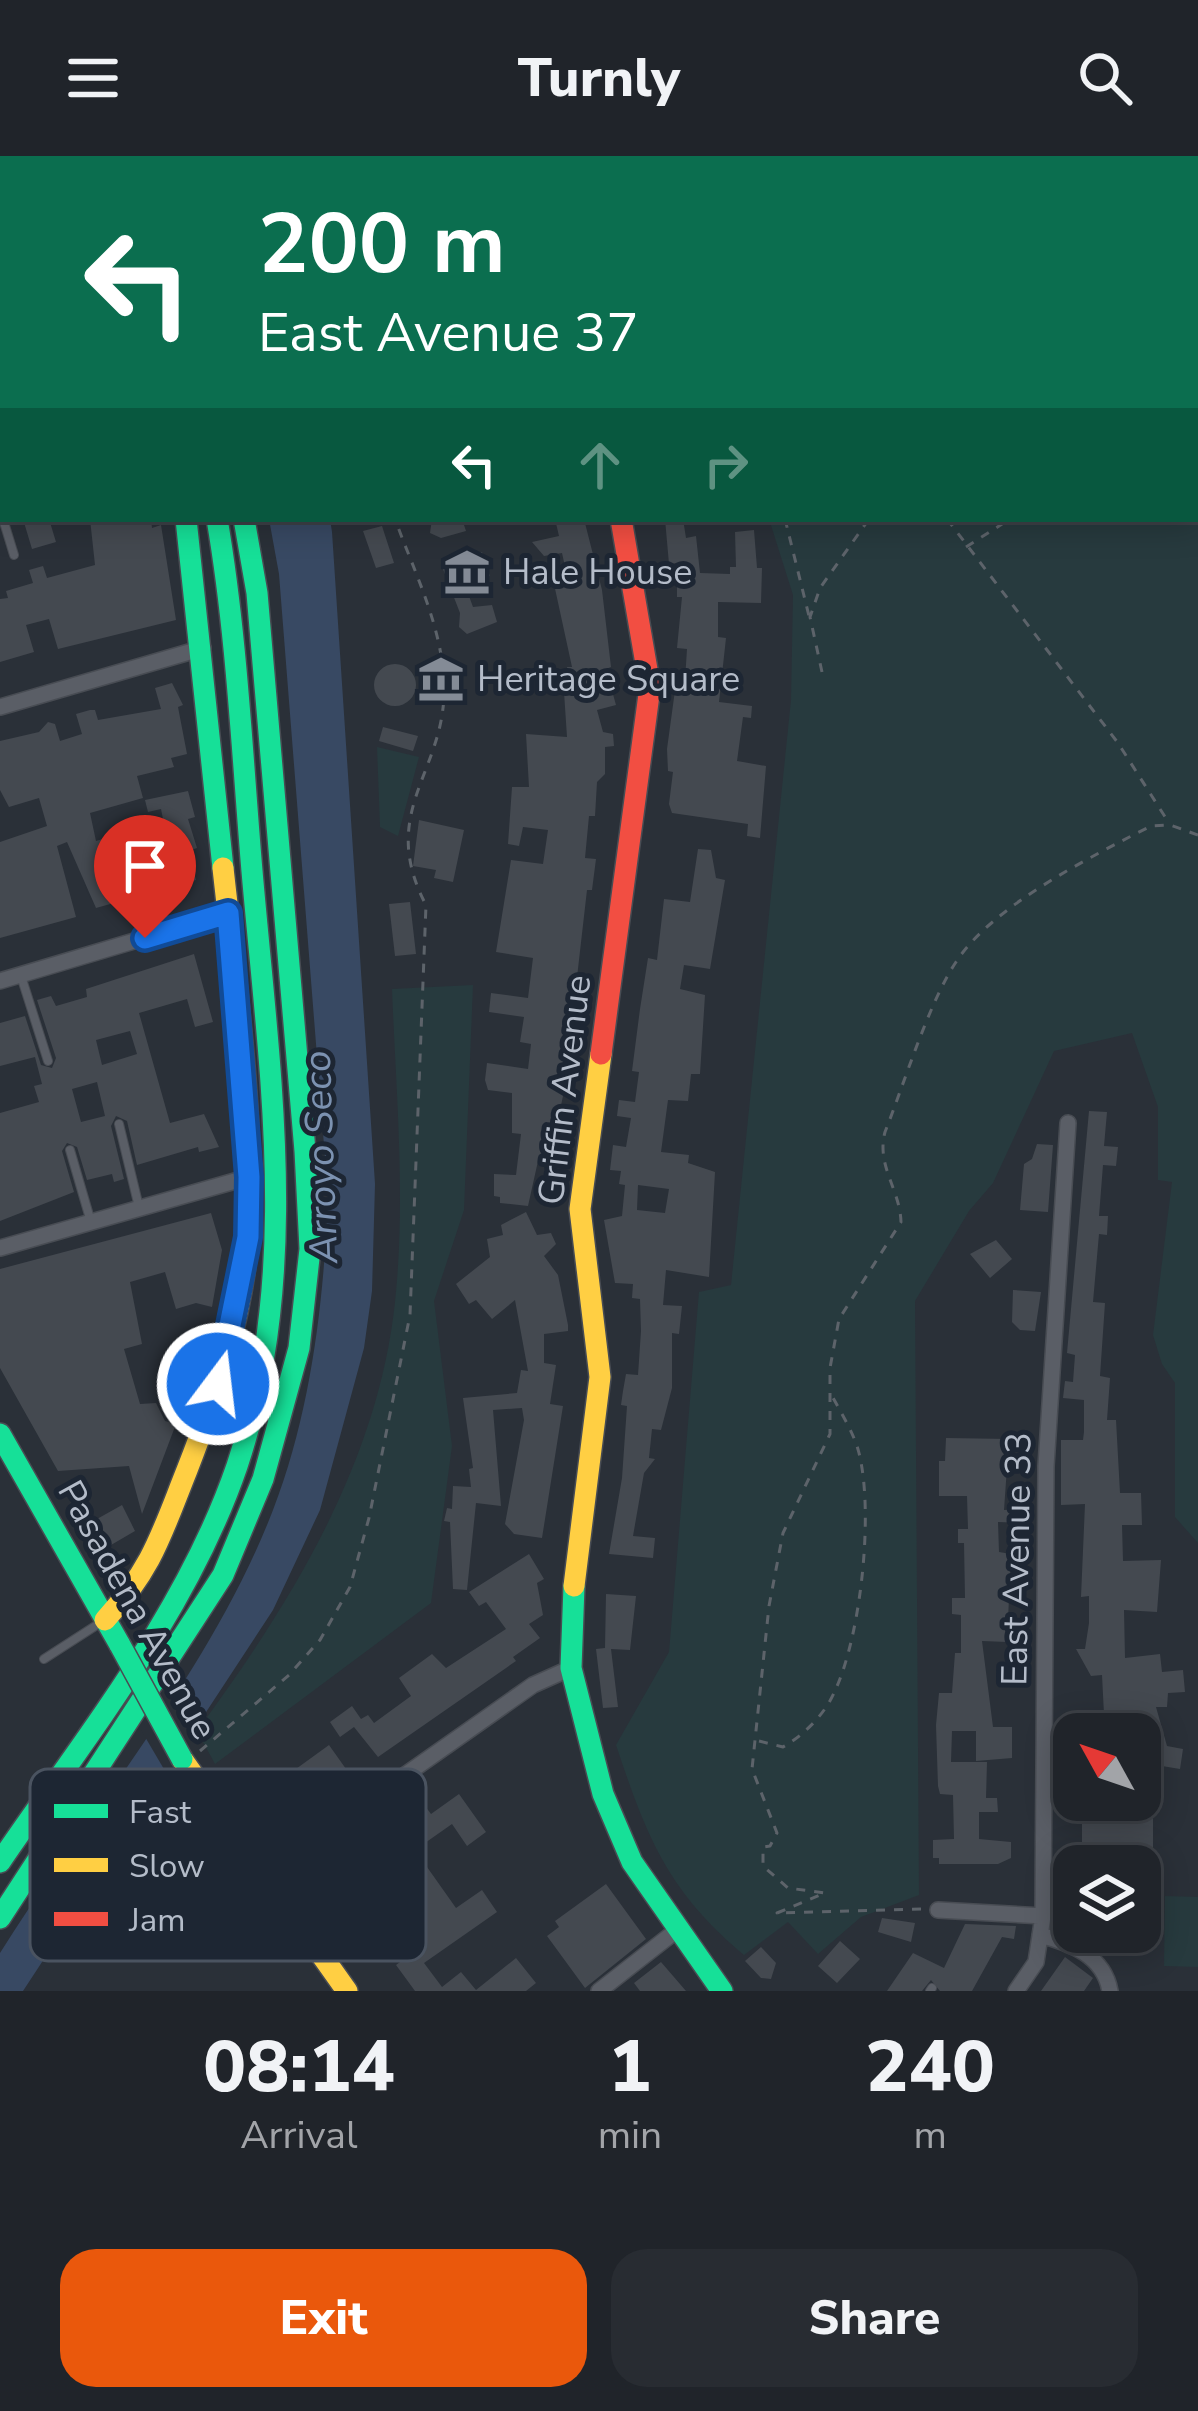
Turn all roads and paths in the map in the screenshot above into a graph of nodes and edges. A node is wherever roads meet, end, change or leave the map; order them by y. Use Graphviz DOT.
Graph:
graph roads {
  1 [pos="4,522"];
  2 [pos="185,522"];
  3 [pos="217,522"];
  4 [pos="245,522"];
  5 [pos="396,522"];
  6 [pos="622,522"];
  7 [pos="786,522"];
  8 [pos="867,522"];
  9 [pos="949,522"];
  10 [pos="1005,522"];
  11 [pos="966,548"];
  12 [pos="14,555"];
  13 [pos="810,617"];
  14 [pos="203,648"];
  15 [pos="822,673"];
  16 [pos="0,707"];
  17 [pos="1170,825"];
  18 [pos="1198,831"];
  19 [pos="228,913"];
  20 [pos="20,975"];
  21 [pos="0,981"];
  22 [pos="48,1060"];
  23 [pos="1068,1123"];
  24 [pos="119,1124"];
  25 [pos="70,1150"];
  26 [pos="249,1177"];
  27 [pos="139,1208"];
  28 [pos="91,1222"];
  29 [pos="0,1248"];
  30 [pos="830,1392"];
  31 [pos="0,1434"];
  32 [pos="105,1620"];
  33 [pos="44,1659"];
  34 [pos="571,1669"];
  35 [pos="757,1741"];
  36 [pos="183,1760"];
  37 [pos="60,1769"];
  38 [pos="97,1769"];
  39 [pos="189,1769"];
  40 [pos="412,1769"];
  41 [pos="30,1816"];
  42 [pos="0,1862"];
  43 [pos="30,1872"];
  44 [pos="938,1910"];
  45 [pos="1043,1916"];
  46 [pos="0,1918"];
  47 [pos="677,1930"];
  48 [pos="1040,1935"];
  49 [pos="325,1961"];
  50 [pos="347,1991"];
  51 [pos="599,1991"];
  52 [pos="722,1991"];
  53 [pos="1016,1991"];
  54 [pos="1110,1991"];
  1 -- 12 [label="lane"];
  2 -- 14 [label="main road"];
  3 -- 37 [label="main road"];
  4 -- 38 [label="main road"];
  5 -- 36 [label="path"];
  6 -- 34 [label="main road, Griffin Avenue"];
  7 -- 13 [label="path"];
  8 -- 13 [label="path"];
  9 -- 11 [label="path"];
  10 -- 11 [label="path"];
  11 -- 17 [label="path"];
  13 -- 15 [label="path"];
  14 -- 16 [label="street"];
  14 -- 19 [label="main road"];
  17 -- 18 [label="path"];
  17 -- 30 [label="path"];
  19 -- 20 [label="street"];
  19 -- 26 [label="main road"];
  20 -- 21 [label="street"];
  20 -- 22 [label="lane"];
  23 -- 45 [label="street, East Avenue 33"];
  24 -- 27 [label="lane"];
  25 -- 28 [label="lane"];
  26 -- 27 [label="street"];
  26 -- 32 [label="main road"];
  27 -- 28 [label="street"];
  28 -- 29 [label="street"];
  30 -- 35 [label="path"];
  30 -- 35 [label="path"];
  31 -- 32 [label="main road, Pasadena Avenue"];
  32 -- 33 [label="lane"];
  32 -- 36 [label="main road, Pasadena Avenue, bridge"];
  34 -- 40 [label="street"];
  34 -- 47 [label="main road, Griffin Avenue"];
  35 -- 44 [label="path"];
  36 -- 39 [label="main road, Pasadena Avenue"];
  41 -- 42 [label="main road"];
  43 -- 46 [label="main road"];
  44 -- 45 [label="street"];
  45 -- 48 [label="street, East Avenue 33"];
  47 -- 51 [label="street"];
  47 -- 52 [label="main road, Griffin Avenue"];
  48 -- 53 [label="street, East Avenue 33"];
  48 -- 54 [label="street"];
  49 -- 50 [label="main road, Pasadena Avenue"];
}
